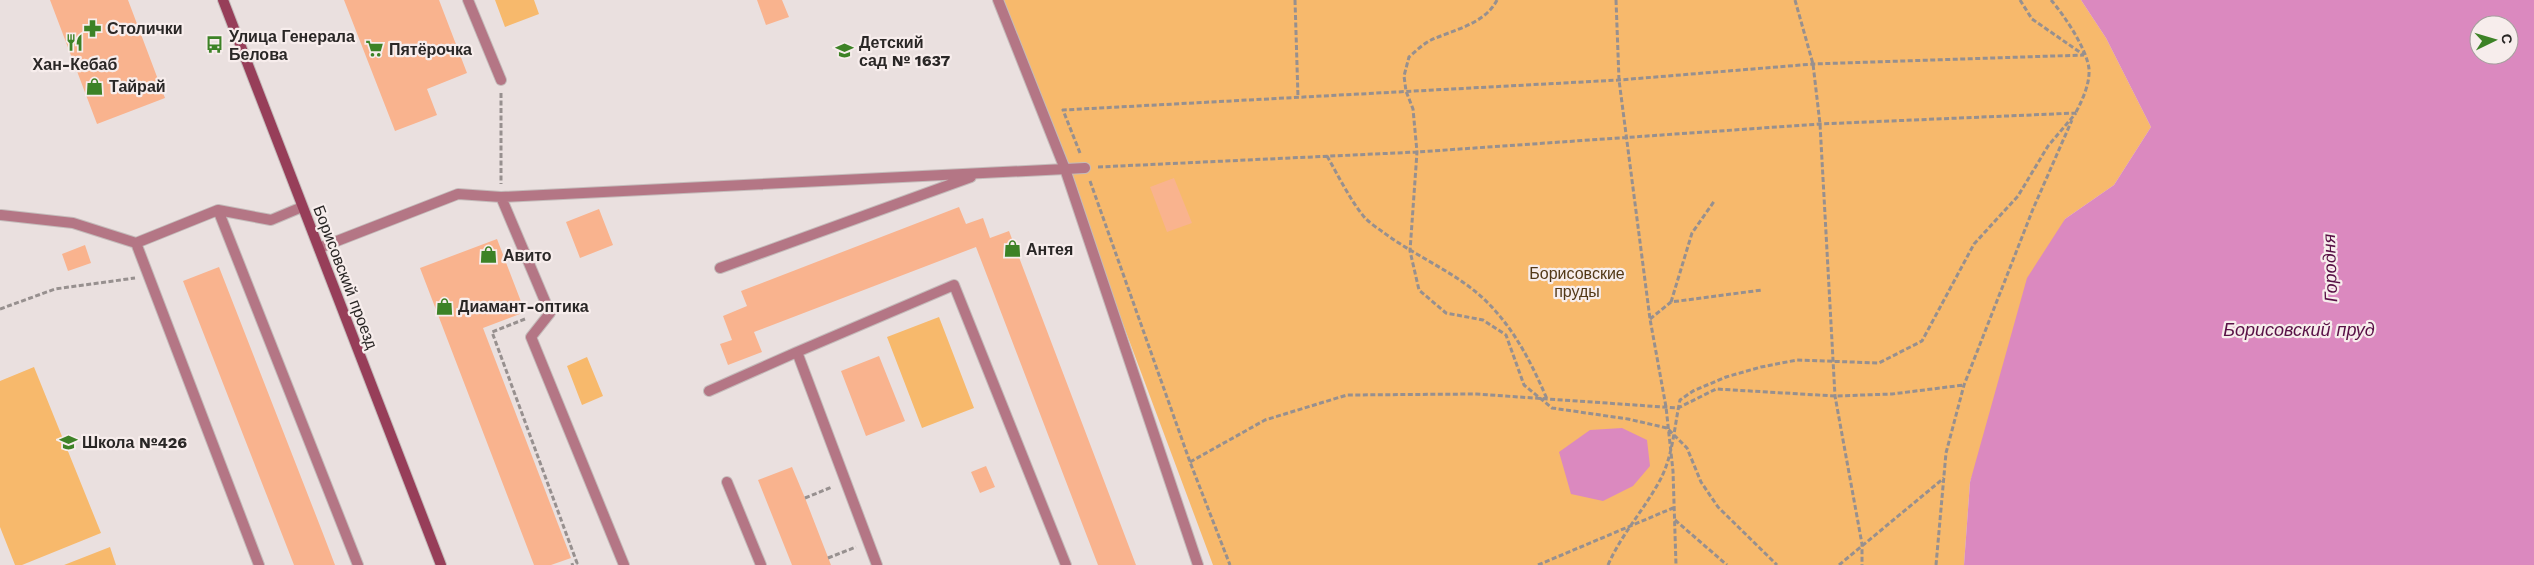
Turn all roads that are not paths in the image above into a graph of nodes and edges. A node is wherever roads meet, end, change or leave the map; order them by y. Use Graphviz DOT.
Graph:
graph roads {
  1 [pos="222,0"];
  2 [pos="468,0"];
  3 [pos="998,0"];
  4 [pos="501,80"];
  5 [pos="1085,168"];
  6 [pos="1065,169"];
  7 [pos="982,173"];
  8 [pos="501,197"];
  9 [pos="302,207"];
  10 [pos="218,210"];
  11 [pos="0,214"];
  12 [pos="136,243"];
  13 [pos="319,248"];
  14 [pos="720,268"];
  15 [pos="796,352"];
  16 [pos="709,391"];
  17 [pos="727,482"];
  18 [pos="259,565"];
  19 [pos="358,565"];
  20 [pos="441,565"];
  21 [pos="624,565"];
  22 [pos="761,565"];
  23 [pos="877,565"];
  24 [pos="1066,565"];
  25 [pos="1198,565"];
  1 -- 9 [label="street, Борисовский проезд"];
  2 -- 4 [label="lane"];
  3 -- 6 [label="lane"];
  5 -- 6 [label="lane"];
  6 -- 7 [label="lane"];
  6 -- 25 [label="lane"];
  7 -- 8 [label="lane"];
  7 -- 14 [label="lane"];
  8 -- 13 [label="lane"];
  8 -- 21 [label="lane"];
  9 -- 10 [label="lane"];
  9 -- 13 [label="street, Борисовский проезд"];
  10 -- 12 [label="lane"];
  10 -- 19 [label="lane"];
  11 -- 12 [label="lane"];
  12 -- 18 [label="lane"];
  13 -- 20 [label="street, Борисовский проезд"];
  15 -- 16 [label="lane"];
  15 -- 23 [label="lane"];
  15 -- 24 [label="lane"];
  17 -- 22 [label="lane"];
}
